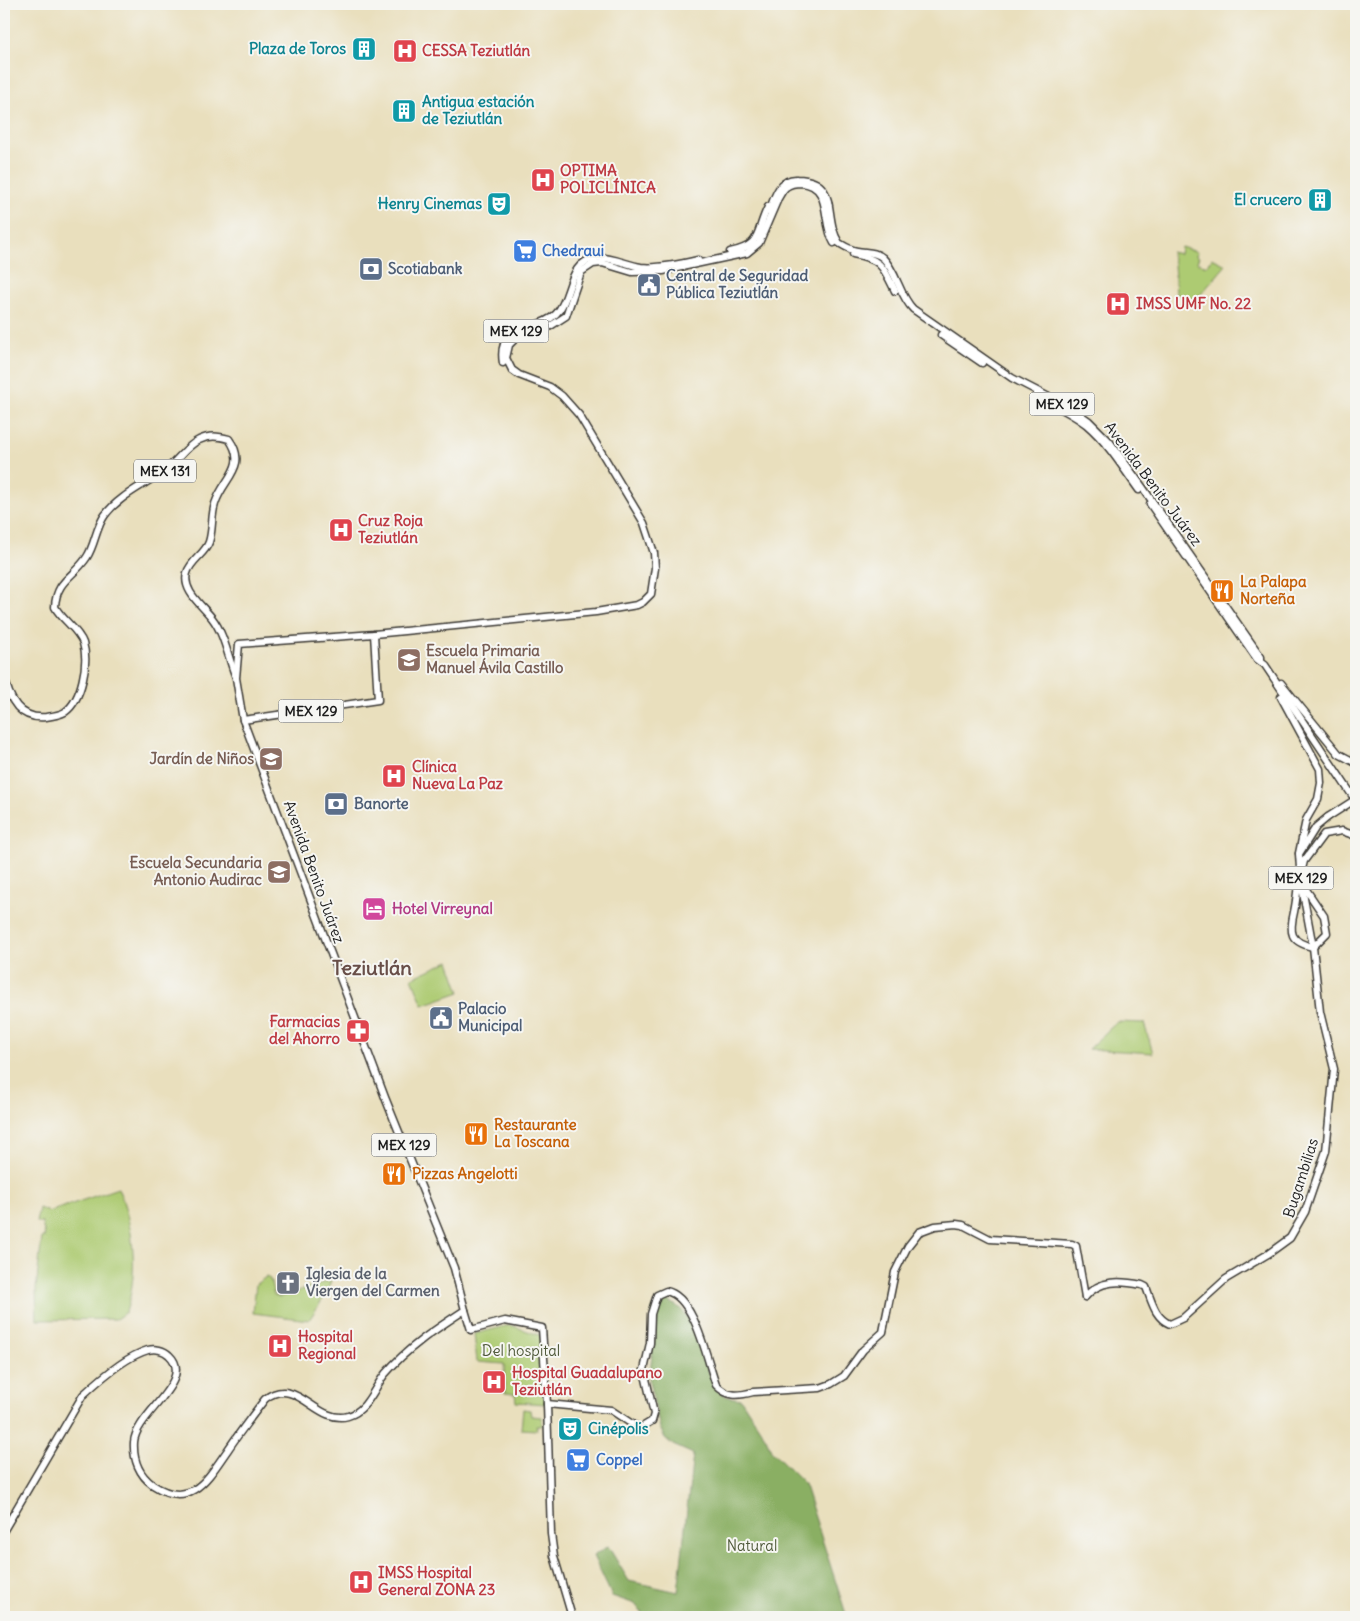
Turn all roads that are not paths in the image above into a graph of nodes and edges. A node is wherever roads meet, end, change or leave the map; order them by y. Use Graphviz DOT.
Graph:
graph roads {
  1 [pos="774,200"];
  2 [pos="547,325"];
  3 [pos="374,634"];
  4 [pos="1263,663"];
  5 [pos="4,674"];
  6 [pos="236,678"];
  7 [pos="243,720"];
  8 [pos="1356,763"];
  9 [pos="1356,800"];
  10 [pos="1356,836"];
  11 [pos="1300,854"];
  12 [pos="1301,878"];
  13 [pos="1313,948"];
  14 [pos="465,1310"];
  15 [pos="547,1404"];
  16 [pos="4,1530"];
  17 [pos="572,1617"];
  1 -- 2 [label="main road, Avenida Benito Juárez / MEX 129"];
  1 -- 2 [label="main road, MEX 129"];
  1 -- 4 [label="main road, Avenida Benito Juárez / MEX 129"];
  2 -- 3 [label="main road, Avenida Benito Juárez / MEX 129"];
  3 -- 6 [label="main road, Avenida Benito Juárez / MEX 129"];
  3 -- 7 [label="main road, MEX 129"];
  4 -- 8 [label="main road"];
  4 -- 9 [label="main road, Avenida Benito Juárez / MEX 129"];
  4 -- 11 [label="main road"];
  5 -- 6 [label="main road, MEX 131"];
  6 -- 7 [label="main road, Avenida Benito Juárez / MEX 129"];
  7 -- 14 [label="main road, Avenida Benito Juárez / MEX 129"];
  9 -- 11 [label="main road, MEX 129, bridge"];
  10 -- 12 [label="main road"];
  11 -- 12 [label="main road, MEX 129"];
  12 -- 13 [label="main road, MEX 129"];
  12 -- 13 [label="main road"];
  12 -- 13 [label="main road"];
  13 -- 15 [label="main road, Bugambilias"];
  14 -- 15 [label="main road, Avenida Benito Juárez"];
  14 -- 16 [label="main road"];
  15 -- 17 [label="main road"];
}
